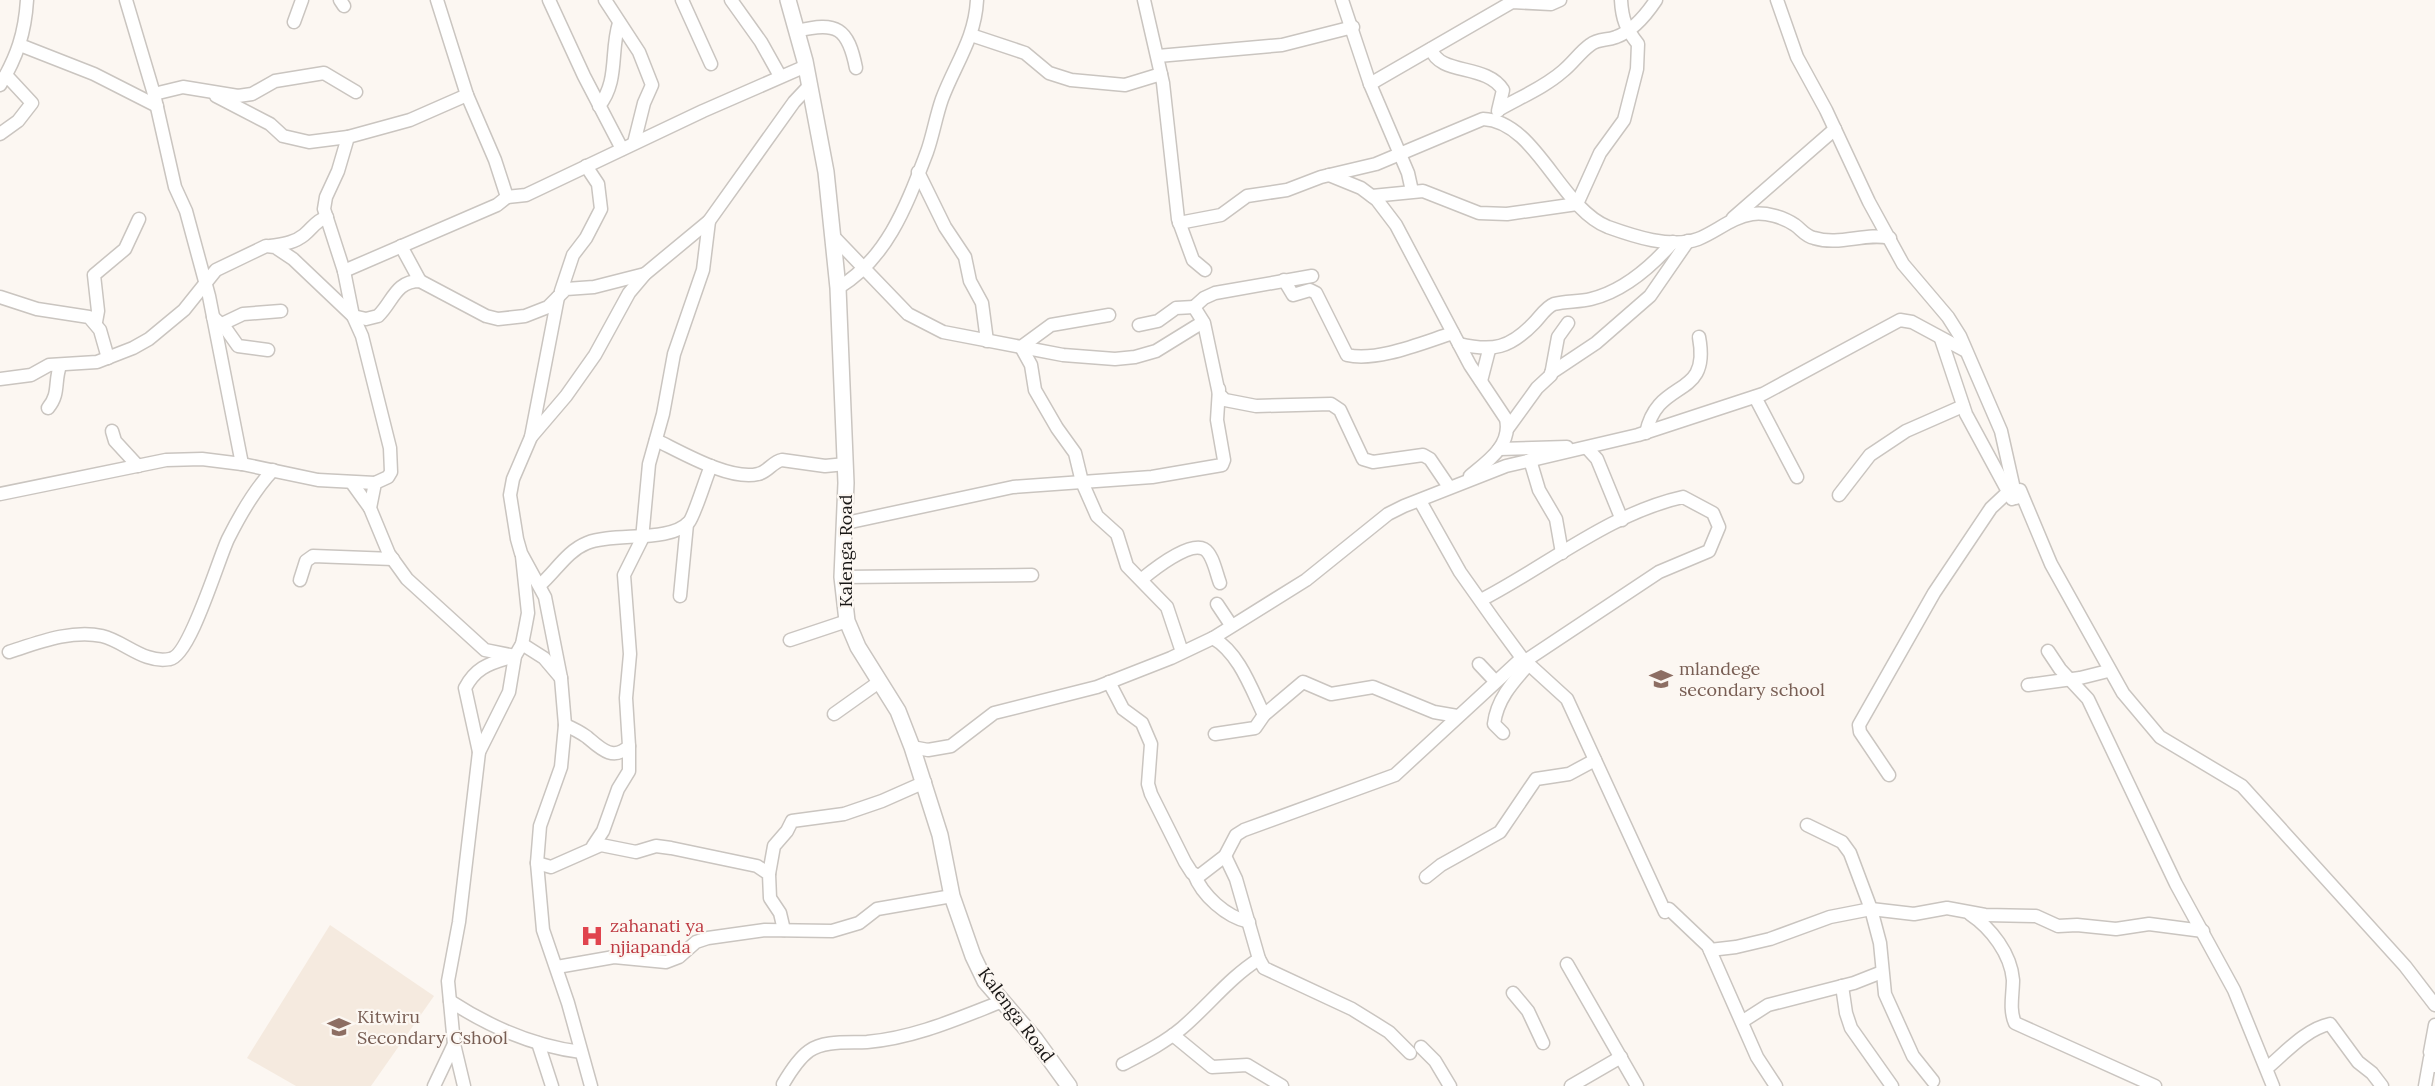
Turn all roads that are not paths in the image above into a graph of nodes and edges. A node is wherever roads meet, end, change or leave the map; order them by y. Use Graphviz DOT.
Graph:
graph roads {
  1 [pos="27,0"];
  2 [pos="126,0"];
  3 [pos="302,0"];
  4 [pos="437,0"];
  5 [pos="549,0"];
  6 [pos="605,0"];
  7 [pos="682,0"];
  8 [pos="731,0"];
  9 [pos="788,0"];
  10 [pos="977,0"];
  11 [pos="1144,0"];
  12 [pos="1342,0"];
  13 [pos="1560,0"];
  14 [pos="1621,0"];
  15 [pos="1656,0"];
  16 [pos="1777,0"];
  17 [pos="1513,1"];
  18 [pos="294,22"];
  19 [pos="619,23"];
  20 [pos="1353,27"];
  21 [pos="1627,30"];
  22 [pos="797,31"];
  23 [pos="971,35"];
  24 [pos="20,45"];
  25 [pos="1431,49"];
  26 [pos="1158,56"];
  27 [pos="711,64"];
  28 [pos="806,66"];
  29 [pos="856,68"];
  30 [pos="1161,74"];
  31 [pos="780,76"];
  32 [pos="3,80"];
  33 [pos="1370,84"];
  34 [pos="810,85"];
  35 [pos="211,91"];
  36 [pos="356,92"];
  37 [pos="467,94"];
  38 [pos="156,100"];
  39 [pos="599,106"];
  40 [pos="1496,114"];
  41 [pos="1835,129"];
  42 [pos="0,134"];
  43 [pos="348,137"];
  44 [pos="628,146"];
  45 [pos="1399,152"];
  46 [pos="586,166"];
  47 [pos="918,172"];
  48 [pos="1329,176"];
  49 [pos="1412,190"];
  50 [pos="1372,196"];
  51 [pos="507,197"];
  52 [pos="1577,204"];
  53 [pos="327,216"];
  54 [pos="139,219"];
  55 [pos="709,221"];
  56 [pos="1179,223"];
  57 [pos="1728,224"];
  58 [pos="832,234"];
  59 [pos="1890,238"];
  60 [pos="1688,241"];
  61 [pos="1673,242"];
  62 [pos="271,246"];
  63 [pos="401,246"];
  64 [pos="865,269"];
  65 [pos="1205,270"];
  66 [pos="344,271"];
  67 [pos="645,274"];
  68 [pos="1312,276"];
  69 [pos="1284,280"];
  70 [pos="420,281"];
  71 [pos="205,282"];
  72 [pos="613,282"];
  73 [pos="838,288"];
  74 [pos="560,294"];
  75 [pos="0,297"];
  76 [pos="621,304"];
  77 [pos="1194,307"];
  78 [pos="281,311"];
  79 [pos="1109,315"];
  80 [pos="353,316"];
  81 [pos="217,321"];
  82 [pos="96,322"];
  83 [pos="1203,322"];
  84 [pos="1568,323"];
  85 [pos="1139,325"];
  86 [pos="1699,337"];
  87 [pos="1456,339"];
  88 [pos="1941,339"];
  89 [pos="987,341"];
  90 [pos="1021,347"];
  91 [pos="268,350"];
  92 [pos="1489,350"];
  93 [pos="1965,350"];
  94 [pos="108,358"];
  95 [pos="60,366"];
  96 [pos="1551,373"];
  97 [pos="0,380"];
  98 [pos="1481,381"];
  99 [pos="1219,389"];
  100 [pos="1755,397"];
  101 [pos="1963,406"];
  102 [pos="48,408"];
  103 [pos="1508,428"];
  104 [pos="112,431"];
  105 [pos="1646,433"];
  106 [pos="531,437"];
  107 [pos="656,440"];
  108 [pos="1585,448"];
  109 [pos="1499,449"];
  110 [pos="1530,460"];
  111 [pos="242,464"];
  112 [pos="846,464"];
  113 [pos="138,466"];
  114 [pos="711,466"];
  115 [pos="273,470"];
  116 [pos="1797,477"];
  117 [pos="1465,481"];
  118 [pos="1082,482"];
  119 [pos="352,483"];
  120 [pos="375,483"];
  121 [pos="1449,487"];
  122 [pos="0,494"];
  123 [pos="1839,495"];
  124 [pos="2015,496"];
  125 [pos="1420,501"];
  126 [pos="370,508"];
  127 [pos="1622,520"];
  128 [pos="846,523"];
  129 [pos="687,524"];
  130 [pos="643,536"];
  131 [pos="1562,553"];
  132 [pos="521,554"];
  133 [pos="393,560"];
  134 [pos="1032,575"];
  135 [pos="842,577"];
  136 [pos="1142,579"];
  137 [pos="300,580"];
  138 [pos="1220,583"];
  139 [pos="540,585"];
  140 [pos="680,596"];
  141 [pos="1481,600"];
  142 [pos="1217,604"];
  143 [pos="846,621"];
  144 [pos="1231,625"];
  145 [pos="1213,638"];
  146 [pos="790,640"];
  147 [pos="522,644"];
  148 [pos="2048,651"];
  149 [pos="9,652"];
  150 [pos="1182,652"];
  151 [pos="514,656"];
  152 [pos="1526,661"];
  153 [pos="1479,664"];
  154 [pos="2109,671"];
  155 [pos="561,678"];
  156 [pos="2070,680"];
  157 [pos="1495,681"];
  158 [pos="879,682"];
  159 [pos="1109,682"];
  160 [pos="2028,685"];
  161 [pos="834,714"];
  162 [pos="1264,715"];
  163 [pos="1457,716"];
  164 [pos="565,725"];
  165 [pos="1503,733"];
  166 [pos="1215,734"];
  167 [pos="629,746"];
  168 [pos="912,747"];
  169 [pos="479,752"];
  170 [pos="1595,760"];
  171 [pos="1889,775"];
  172 [pos="925,782"];
  173 [pos="1807,825"];
  174 [pos="593,846"];
  175 [pos="1225,856"];
  176 [pos="537,863"];
  177 [pos="769,874"];
  178 [pos="1194,874"];
  179 [pos="1426,877"];
  180 [pos="952,896"];
  181 [pos="1871,909"];
  182 [pos="1959,909"];
  183 [pos="1249,922"];
  184 [pos="783,930"];
  185 [pos="2203,931"];
  186 [pos="1710,950"];
  187 [pos="1259,959"];
  188 [pos="1567,964"];
  189 [pos="557,968"];
  190 [pos="1882,972"];
  191 [pos="1842,986"];
  192 [pos="1513,993"];
  193 [pos="450,1001"];
  194 [pos="1003,1001"];
  195 [pos="2435,1005"];
  196 [pos="1743,1021"];
  197 [pos="2435,1025"];
  198 [pos="1173,1035"];
  199 [pos="538,1043"];
  200 [pos="1543,1043"];
  201 [pos="454,1044"];
  202 [pos="581,1052"];
  203 [pos="1621,1057"];
  204 [pos="2432,1062"];
  205 [pos="1123,1064"];
  206 [pos="2267,1068"];
  207 [pos="1933,1081"];
  208 [pos="783,1084"];
  209 [pos="434,1086"];
  210 [pos="464,1086"];
  211 [pos="552,1086"];
  212 [pos="591,1086"];
  213 [pos="1068,1086"];
  214 [pos="1282,1086"];
  215 [pos="1450,1086"];
  216 [pos="1571,1086"];
  217 [pos="1637,1086"];
  218 [pos="1776,1086"];
  219 [pos="1892,1086"];
  220 [pos="2155,1086"];
  221 [pos="2273,1086"];
  222 [pos="2382,1086"];
  223 [pos="2425,1086"];
  1 -- 24 [label="street"];
  2 -- 38 [label="street"];
  3 -- 18 [label="street"];
  4 -- 37 [label="street"];
  5 -- 39 [label="street"];
  6 -- 19 [label="street"];
  7 -- 27 [label="street"];
  8 -- 31 [label="street"];
  9 -- 22 [label="main road, Kalenga Road"];
  10 -- 23 [label="street"];
  11 -- 26 [label="street"];
  12 -- 20 [label="street"];
  13 -- 17 [label="street"];
  14 -- 21 [label="street"];
  15 -- 21 [label="street"];
  16 -- 41 [label="street"];
  17 -- 25 [label="street"];
  19 -- 39 [label="street"];
  19 -- 44 [label="street"];
  20 -- 26 [label="street"];
  20 -- 33 [label="street"];
  21 -- 40 [label="street"];
  21 -- 52 [label="street"];
  22 -- 28 [label="main road, Kalenga Road"];
  22 -- 29 [label="street"];
  23 -- 30 [label="street"];
  23 -- 47 [label="street"];
  24 -- 32 [label="street"];
  24 -- 38 [label="street"];
  25 -- 33 [label="street"];
  25 -- 40 [label="street"];
  26 -- 30 [label="street"];
  28 -- 31 [label="street"];
  28 -- 34 [label="main road, Kalenga Road"];
  30 -- 56 [label="street"];
  31 -- 44 [label="street"];
  32 -- 42 [label="street"];
  33 -- 45 [label="street"];
  34 -- 55 [label="street"];
  34 -- 58 [label="main road, Kalenga Road"];
  35 -- 36 [label="street"];
  35 -- 38 [label="street"];
  35 -- 43 [label="street"];
  37 -- 43 [label="street"];
  37 -- 51 [label="street"];
  38 -- 71 [label="street"];
  39 -- 44 [label="street"];
  40 -- 45 [label="street"];
  40 -- 52 [label="street"];
  41 -- 57 [label="street"];
  41 -- 59 [label="street"];
  43 -- 53 [label="street"];
  44 -- 46 [label="street"];
  45 -- 48 [label="street"];
  45 -- 49 [label="street"];
  46 -- 51 [label="street"];
  46 -- 74 [label="street"];
  47 -- 64 [label="street"];
  47 -- 89 [label="street"];
  48 -- 50 [label="street"];
  48 -- 56 [label="street"];
  49 -- 50 [label="street"];
  49 -- 52 [label="street"];
  50 -- 87 [label="street"];
  51 -- 63 [label="street"];
  52 -- 61 [label="street"];
  53 -- 62 [label="street"];
  53 -- 66 [label="street"];
  54 -- 82 [label="street"];
  55 -- 67 [label="street"];
  55 -- 107 [label="street"];
  56 -- 65 [label="street"];
  57 -- 59 [label="street"];
  57 -- 60 [label="street"];
  58 -- 64 [label="street"];
  58 -- 73 [label="main road, Kalenga Road"];
  59 -- 93 [label="street"];
  60 -- 61 [label="street"];
  60 -- 96 [label="street"];
  61 -- 92 [label="street"];
  62 -- 71 [label="street"];
  62 -- 80 [label="street"];
  63 -- 66 [label="street"];
  63 -- 70 [label="street"];
  64 -- 73 [label="street"];
  64 -- 89 [label="street"];
  66 -- 80 [label="street"];
  67 -- 72 [label="street"];
  67 -- 76 [label="street"];
  68 -- 69 [label="street"];
  69 -- 77 [label="street"];
  69 -- 87 [label="street"];
  70 -- 74 [label="street"];
  70 -- 80 [label="street"];
  71 -- 81 [label="street"];
  71 -- 94 [label="street"];
  72 -- 74 [label="street"];
  72 -- 76 [label="street"];
  73 -- 112 [label="main road, Kalenga Road"];
  74 -- 106 [label="street"];
  75 -- 82 [label="street"];
  76 -- 106 [label="street"];
  77 -- 83 [label="street"];
  77 -- 85 [label="street"];
  78 -- 81 [label="street"];
  79 -- 90 [label="street"];
  80 -- 120 [label="street"];
  81 -- 91 [label="street"];
  81 -- 111 [label="street"];
  82 -- 94 [label="street"];
  83 -- 90 [label="street"];
  83 -- 99 [label="street"];
  84 -- 96 [label="street"];
  86 -- 105 [label="street"];
  87 -- 92 [label="street"];
  87 -- 98 [label="street"];
  88 -- 93 [label="street"];
  88 -- 100 [label="street"];
  88 -- 101 [label="street"];
  89 -- 90 [label="street"];
  90 -- 118 [label="street"];
  92 -- 98 [label="street"];
  93 -- 124 [label="street"];
  94 -- 95 [label="street"];
  95 -- 97 [label="street"];
  95 -- 102 [label="street"];
  96 -- 103 [label="street"];
  98 -- 103 [label="street"];
  99 -- 118 [label="street"];
  99 -- 121 [label="street"];
  100 -- 105 [label="street"];
  100 -- 116 [label="street"];
  101 -- 123 [label="street"];
  101 -- 124 [label="street"];
  103 -- 109 [label="street"];
  104 -- 113 [label="street"];
  105 -- 108 [label="street"];
  106 -- 132 [label="street"];
  107 -- 114 [label="street"];
  107 -- 130 [label="street"];
  108 -- 109 [label="street"];
  108 -- 110 [label="street"];
  108 -- 127 [label="street"];
  109 -- 117 [label="street"];
  110 -- 117 [label="street"];
  110 -- 131 [label="street"];
  111 -- 113 [label="street"];
  111 -- 115 [label="street"];
  112 -- 114 [label="street"];
  112 -- 128 [label="main road, Kalenga Road"];
  113 -- 122 [label="street"];
  114 -- 129 [label="street"];
  115 -- 119 [label="street"];
  115 -- 149 [label="street"];
  117 -- 121 [label="street"];
  118 -- 128 [label="street"];
  118 -- 136 [label="street"];
  119 -- 120 [label="street"];
  119 -- 126 [label="street"];
  120 -- 126 [label="street"];
  121 -- 125 [label="street"];
  124 -- 154 [label="street"];
  124 -- 171 [label="street"];
  125 -- 141 [label="street"];
  125 -- 144 [label="street"];
  126 -- 133 [label="street"];
  127 -- 131 [label="street"];
  127 -- 152 [label="street"];
  128 -- 135 [label="main road, Kalenga Road"];
  129 -- 130 [label="street"];
  129 -- 140 [label="street"];
  130 -- 139 [label="street"];
  130 -- 167 [label="street"];
  131 -- 141 [label="street"];
  132 -- 139 [label="street"];
  132 -- 147 [label="street"];
  133 -- 137 [label="street"];
  133 -- 151 [label="street"];
  134 -- 135 [label="street"];
  135 -- 143 [label="main road, Kalenga Road"];
  136 -- 138 [label="street"];
  136 -- 150 [label="street"];
  139 -- 155 [label="street"];
  141 -- 152 [label="street"];
  142 -- 144 [label="street"];
  143 -- 146 [label="street"];
  143 -- 158 [label="main road, Kalenga Road"];
  144 -- 145 [label="street"];
  145 -- 150 [label="street"];
  145 -- 162 [label="street"];
  147 -- 151 [label="street"];
  147 -- 155 [label="street"];
  148 -- 156 [label="street"];
  150 -- 159 [label="street"];
  151 -- 169 [label="street"];
  151 -- 169 [label="street"];
  152 -- 157 [label="street"];
  152 -- 165 [label="street"];
  152 -- 170 [label="street"];
  153 -- 157 [label="street"];
  154 -- 156 [label="street"];
  154 -- 195 [label="street"];
  155 -- 164 [label="street"];
  156 -- 160 [label="street"];
  156 -- 185 [label="street"];
  157 -- 163 [label="street"];
  158 -- 161 [label="street"];
  158 -- 168 [label="main road, Kalenga Road"];
  159 -- 168 [label="street"];
  159 -- 178 [label="street"];
  162 -- 163 [label="street"];
  162 -- 166 [label="street"];
  163 -- 175 [label="street"];
  164 -- 167 [label="street"];
  164 -- 176 [label="street"];
  167 -- 174 [label="street"];
  168 -- 172 [label="main road, Kalenga Road"];
  169 -- 193 [label="street"];
  170 -- 179 [label="street"];
  170 -- 186 [label="street"];
  172 -- 177 [label="street"];
  172 -- 180 [label="main road, Kalenga Road"];
  173 -- 181 [label="street"];
  174 -- 176 [label="street"];
  174 -- 177 [label="street"];
  175 -- 178 [label="street"];
  175 -- 183 [label="street"];
  176 -- 189 [label="street"];
  177 -- 184 [label="street"];
  178 -- 183 [label="street"];
  180 -- 184 [label="street"];
  180 -- 194 [label="main road, Kalenga Road"];
  181 -- 182 [label="street"];
  181 -- 186 [label="street"];
  181 -- 190 [label="street"];
  182 -- 185 [label="street"];
  182 -- 220 [label="street"];
  183 -- 187 [label="street"];
  184 -- 189 [label="street"];
  185 -- 206 [label="street"];
  186 -- 196 [label="street"];
  187 -- 198 [label="street"];
  187 -- 215 [label="street"];
  188 -- 203 [label="street"];
  189 -- 202 [label="street"];
  190 -- 191 [label="street"];
  190 -- 207 [label="street"];
  191 -- 196 [label="street"];
  191 -- 219 [label="street"];
  192 -- 200 [label="street"];
  193 -- 199 [label="street"];
  193 -- 201 [label="street"];
  194 -- 208 [label="street"];
  194 -- 213 [label="main road, Kalenga Road"];
  196 -- 218 [label="street"];
  197 -- 204 [label="street"];
  198 -- 205 [label="street"];
  198 -- 214 [label="street"];
  199 -- 202 [label="street"];
  199 -- 211 [label="street"];
  201 -- 209 [label="street"];
  201 -- 210 [label="street"];
  202 -- 212 [label="street"];
  203 -- 216 [label="street"];
  203 -- 217 [label="street"];
  204 -- 223 [label="street"];
  206 -- 221 [label="street"];
  206 -- 222 [label="street"];
}
